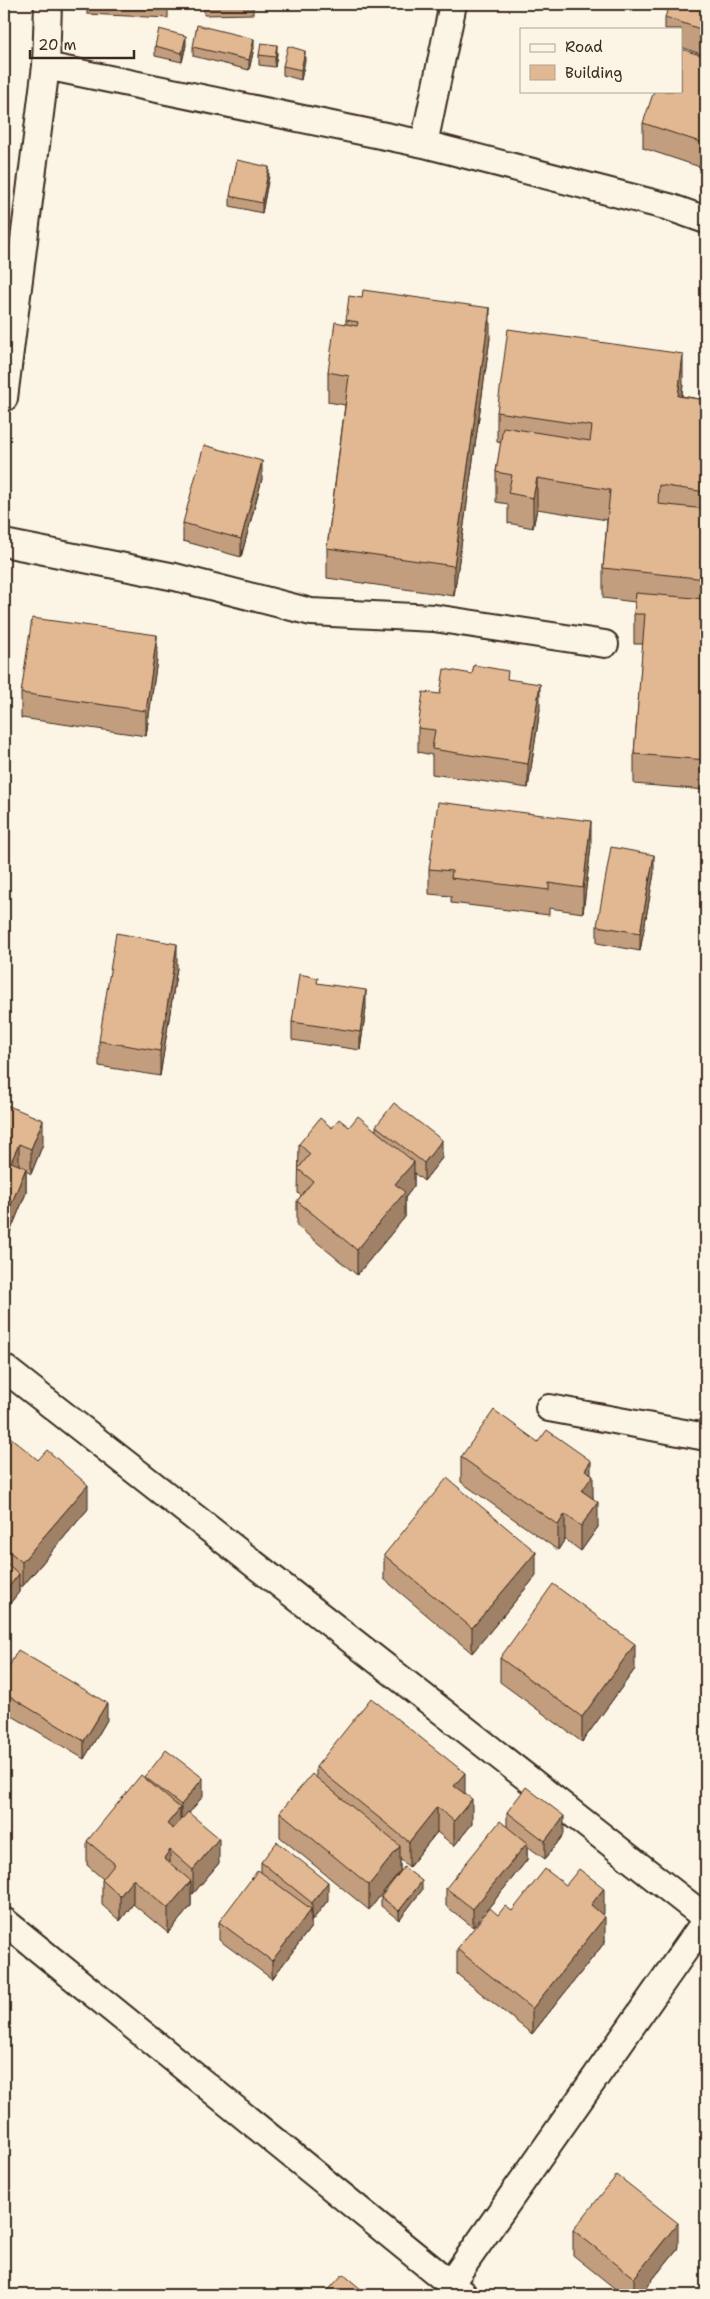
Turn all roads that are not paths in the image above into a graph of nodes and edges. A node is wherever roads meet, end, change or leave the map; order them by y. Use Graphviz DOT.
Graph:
graph roads {
  1 [pos="48,4"];
  2 [pos="453,4"];
  3 [pos="46,66"];
  4 [pos="424,144"];
  5 [pos="706,220"];
  6 [pos="4,398"];
  7 [pos="4,542"];
  8 [pos="605,644"];
  9 [pos="4,1368"];
  10 [pos="549,1408"];
  11 [pos="706,1437"];
  12 [pos="706,1919"];
  13 [pos="4,1921"];
  14 [pos="457,2290"];
  1 -- 3 [label="street"];
  2 -- 4 [label="street"];
  3 -- 4 [label="street"];
  3 -- 6 [label="street"];
  4 -- 5 [label="street"];
  7 -- 8 [label="street"];
  9 -- 12 [label="street"];
  10 -- 11 [label="street"];
  12 -- 14 [label="street"];
  13 -- 14 [label="street"];
}
